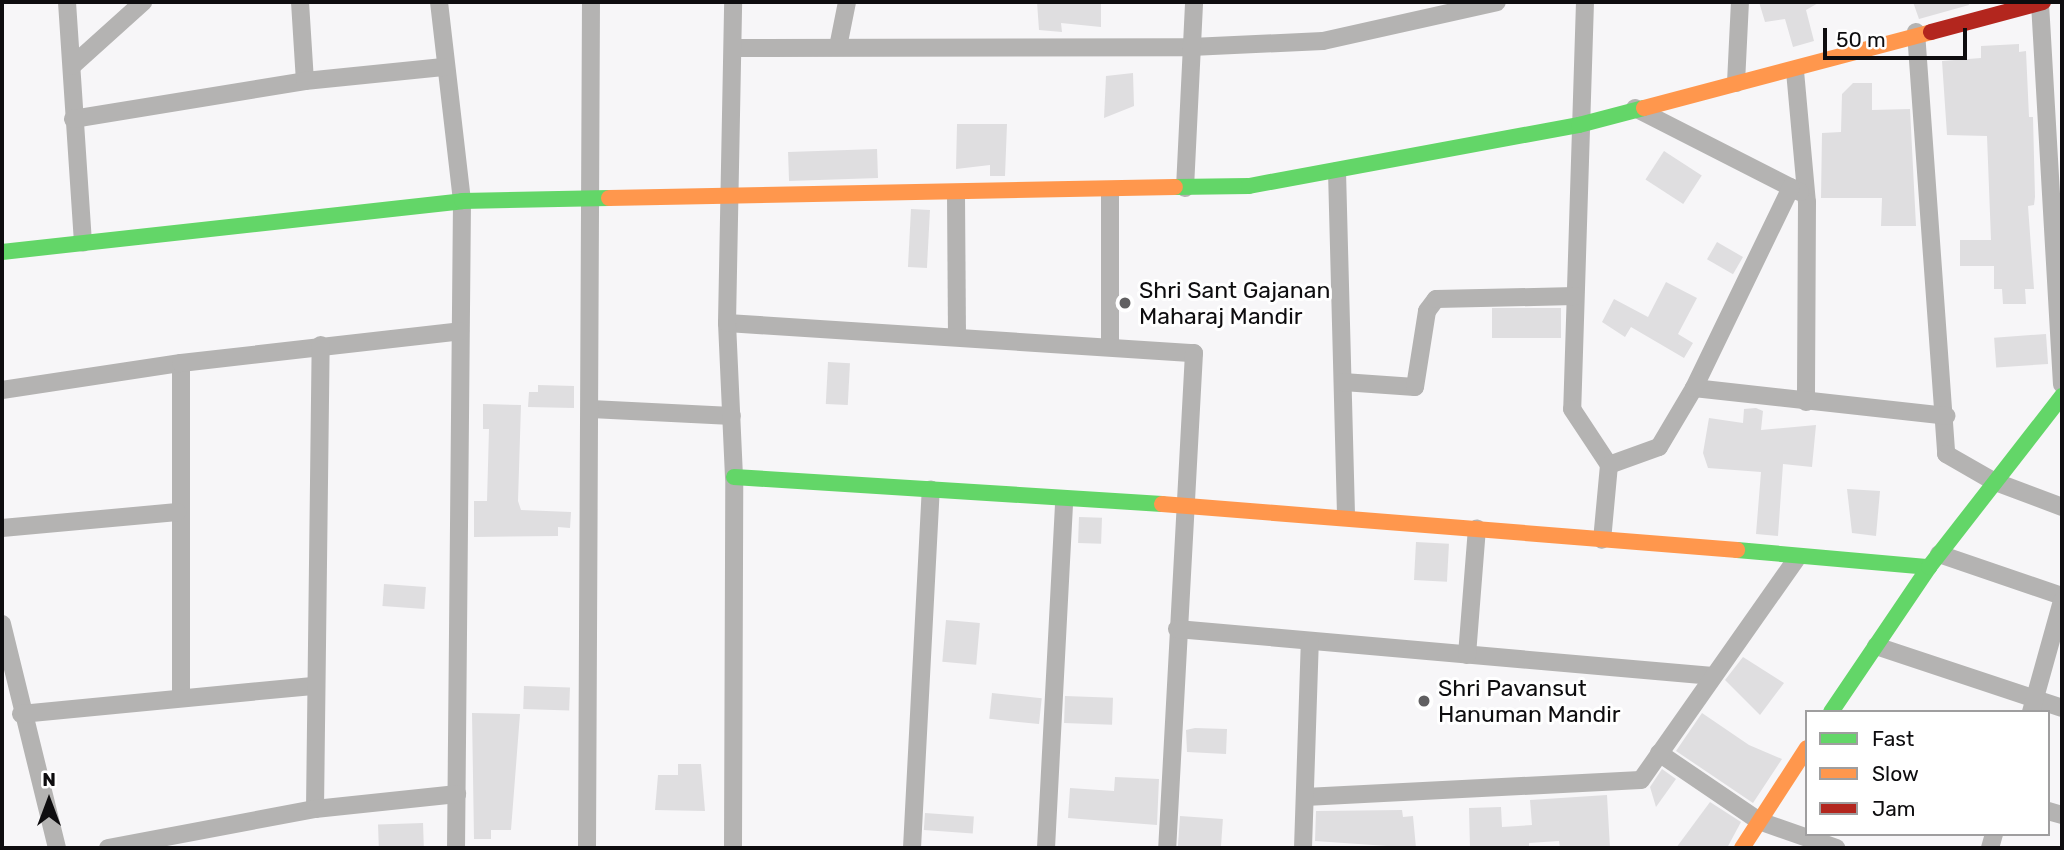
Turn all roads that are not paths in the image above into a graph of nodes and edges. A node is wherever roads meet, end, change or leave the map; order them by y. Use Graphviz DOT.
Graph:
graph roads {
  1 [pos="67,2"];
  2 [pos="143,2"];
  3 [pos="300,2"];
  4 [pos="439,2"];
  5 [pos="591,2"];
  6 [pos="733,2"];
  7 [pos="847,2"];
  8 [pos="1194,2"];
  9 [pos="1497,2"];
  10 [pos="1585,2"];
  11 [pos="1740,2"];
  12 [pos="2042,2"];
  13 [pos="1463,4"];
  14 [pos="1916,32"];
  15 [pos="838,47"];
  16 [pos="1191,47"];
  17 [pos="734,48"];
  18 [pos="72,66"];
  19 [pos="443,67"];
  20 [pos="1795,71"];
  21 [pos="305,81"];
  22 [pos="1736,83"];
  23 [pos="1635,108"];
  24 [pos="73,119"];
  25 [pos="1579,125"];
  26 [pos="2057,135"];
  27 [pos="1337,170"];
  28 [pos="1185,188"];
  29 [pos="1110,190"];
  30 [pos="1798,191"];
  31 [pos="730,192"];
  32 [pos="956,194"];
  33 [pos="593,195"];
  34 [pos="462,201"];
  35 [pos="83,242"];
  36 [pos="2,252"];
  37 [pos="1575,296"];
  38 [pos="727,323"];
  39 [pos="460,331"];
  40 [pos="957,337"];
  41 [pos="321,345"];
  42 [pos="1110,347"];
  43 [pos="181,363"];
  44 [pos="1343,382"];
  45 [pos="2062,384"];
  46 [pos="1694,388"];
  47 [pos="2,390"];
  48 [pos="2062,396"];
  49 [pos="1806,402"];
  50 [pos="591,409"];
  51 [pos="732,416"];
  52 [pos="1947,416"];
  53 [pos="1609,465"];
  54 [pos="734,477"];
  55 [pos="1993,481"];
  56 [pos="931,490"];
  57 [pos="1064,500"];
  58 [pos="2062,507"];
  59 [pos="1183,509"];
  60 [pos="177,512"];
  61 [pos="1346,515"];
  62 [pos="2,528"];
  63 [pos="1477,528"];
  64 [pos="1602,540"];
  65 [pos="1797,558"];
  66 [pos="1934,561"];
  67 [pos="2062,598"];
  68 [pos="2,624"];
  69 [pos="1177,629"];
  70 [pos="1310,641"];
  71 [pos="1875,646"];
  72 [pos="1467,655"];
  73 [pos="1713,677"];
  74 [pos="313,686"];
  75 [pos="181,695"];
  76 [pos="2033,706"];
  77 [pos="2062,708"];
  78 [pos="1832,710"];
  79 [pos="21,714"];
  80 [pos="1805,751"];
  81 [pos="1659,753"];
  82 [pos="457,794"];
  83 [pos="1305,797"];
  84 [pos="315,809"];
  85 [pos="1759,821"];
  86 [pos="57,848"];
  87 [pos="108,848"];
  88 [pos="456,848"];
  89 [pos="587,848"];
  90 [pos="733,848"];
  91 [pos="912,848"];
  92 [pos="1046,848"];
  93 [pos="1167,848"];
  94 [pos="1303,848"];
  95 [pos="1742,848"];
  96 [pos="1836,848"];
  1 -- 18 [label="street"];
  2 -- 18 [label="street"];
  3 -- 21 [label="street"];
  4 -- 19 [label="street"];
  5 -- 33 [label="street"];
  6 -- 17 [label="street"];
  7 -- 15 [label="street"];
  8 -- 16 [label="street"];
  9 -- 13 [label="street"];
  10 -- 25 [label="street"];
  11 -- 22 [label="street"];
  12 -- 14 [label="street"];
  12 -- 26 [label="street"];
  13 -- 16 [label="street"];
  14 -- 20 [label="street"];
  14 -- 52 [label="street"];
  15 -- 16 [label="street"];
  15 -- 17 [label="street"];
  16 -- 28 [label="street"];
  17 -- 31 [label="street"];
  18 -- 24 [label="street"];
  19 -- 21 [label="street"];
  19 -- 34 [label="street"];
  20 -- 22 [label="street"];
  20 -- 30 [label="street"];
  21 -- 24 [label="street"];
  22 -- 23 [label="street"];
  23 -- 25 [label="street"];
  23 -- 30 [label="street"];
  24 -- 35 [label="street"];
  25 -- 27 [label="street"];
  25 -- 37 [label="street"];
  26 -- 45 [label="street"];
  27 -- 28 [label="street"];
  27 -- 44 [label="street"];
  28 -- 29 [label="street"];
  29 -- 32 [label="street"];
  29 -- 42 [label="street"];
  30 -- 46 [label="street"];
  30 -- 49 [label="street"];
  31 -- 32 [label="street"];
  31 -- 33 [label="street"];
  31 -- 38 [label="street"];
  32 -- 40 [label="street"];
  33 -- 34 [label="street"];
  33 -- 50 [label="street"];
  34 -- 35 [label="street"];
  34 -- 39 [label="street"];
  35 -- 36 [label="street"];
  37 -- 44 [label="street"];
  37 -- 53 [label="street"];
  38 -- 40 [label="street"];
  38 -- 51 [label="street"];
  39 -- 41 [label="street"];
  39 -- 82 [label="street"];
  40 -- 42 [label="street"];
  41 -- 43 [label="street"];
  41 -- 74 [label="street"];
  42 -- 59 [label="street"];
  43 -- 47 [label="street"];
  43 -- 60 [label="street"];
  44 -- 61 [label="street"];
  46 -- 49 [label="street"];
  46 -- 53 [label="street"];
  48 -- 55 [label="street"];
  49 -- 52 [label="street"];
  50 -- 51 [label="street"];
  50 -- 89 [label="street"];
  51 -- 54 [label="street"];
  52 -- 55 [label="street"];
  53 -- 64 [label="street"];
  54 -- 56 [label="street"];
  54 -- 90 [label="street"];
  55 -- 58 [label="street"];
  55 -- 66 [label="street"];
  56 -- 57 [label="street"];
  56 -- 91 [label="street"];
  57 -- 59 [label="street"];
  57 -- 92 [label="street"];
  59 -- 61 [label="street"];
  59 -- 69 [label="street"];
  60 -- 62 [label="street"];
  60 -- 75 [label="street"];
  61 -- 63 [label="street"];
  63 -- 64 [label="street"];
  63 -- 72 [label="street"];
  64 -- 65 [label="street"];
  65 -- 66 [label="street"];
  65 -- 73 [label="street"];
  66 -- 67 [label="street"];
  66 -- 71 [label="street"];
  67 -- 76 [label="street"];
  68 -- 79 [label="street"];
  69 -- 70 [label="street"];
  69 -- 93 [label="street"];
  70 -- 72 [label="street"];
  70 -- 83 [label="street"];
  71 -- 76 [label="street"];
  71 -- 78 [label="street"];
  72 -- 73 [label="street"];
  73 -- 81 [label="street"];
  74 -- 75 [label="street"];
  74 -- 84 [label="street"];
  75 -- 79 [label="street"];
  76 -- 77 [label="street"];
  79 -- 86 [label="street"];
  80 -- 85 [label="street"];
  81 -- 83 [label="street"];
  81 -- 85 [label="street"];
  82 -- 84 [label="street"];
  82 -- 88 [label="street"];
  83 -- 94 [label="street"];
  84 -- 87 [label="street"];
  85 -- 95 [label="street"];
  85 -- 96 [label="street"];
}
